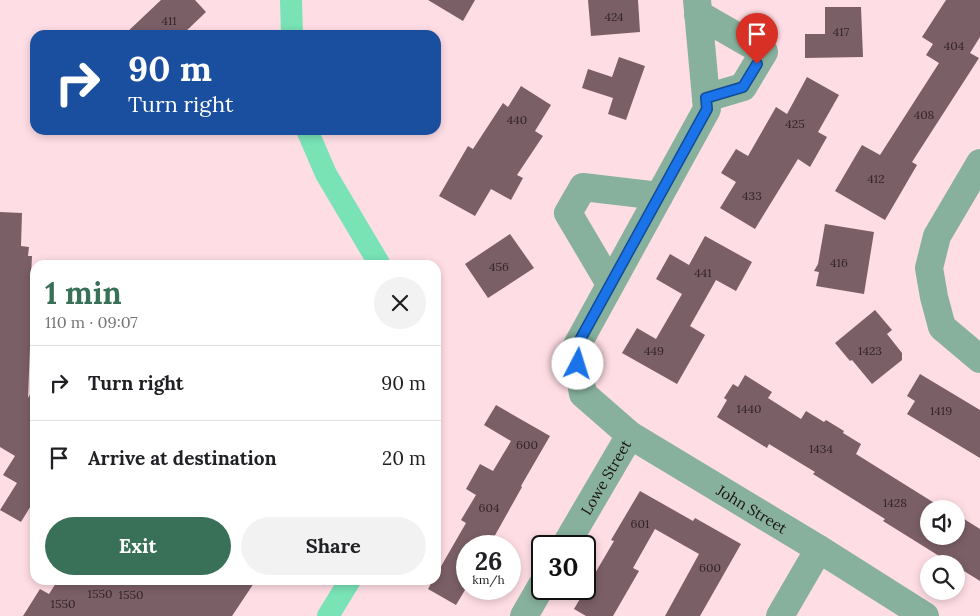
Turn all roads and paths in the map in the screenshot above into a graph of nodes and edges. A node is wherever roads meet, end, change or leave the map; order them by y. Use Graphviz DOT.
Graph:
graph roads {
  1 [pos="697,7"];
  2 [pos="706,98"];
  3 [pos="980,163"];
  4 [pos="659,196"];
  5 [pos="610,284"];
  6 [pos="980,360"];
  7 [pos="630,435"];
  8 [pos="571,535"];
  9 [pos="819,549"];
  10 [pos="533,600"];
  11 [pos="524,616"];
  12 [pos="780,616"];
  13 [pos="925,616"];
  1 -- 2 [label="street"];
  1 -- 2 [label="street"];
  2 -- 4 [label="street"];
  3 -- 6 [label="street"];
  4 -- 5 [label="street"];
  4 -- 5 [label="street"];
  5 -- 7 [label="street, John Street"];
  7 -- 8 [label="street, Lowe Street"];
  7 -- 9 [label="street, John Street"];
  9 -- 12 [label="street"];
  9 -- 13 [label="street, John Street"];
  10 -- 11 [label="street"];
}
